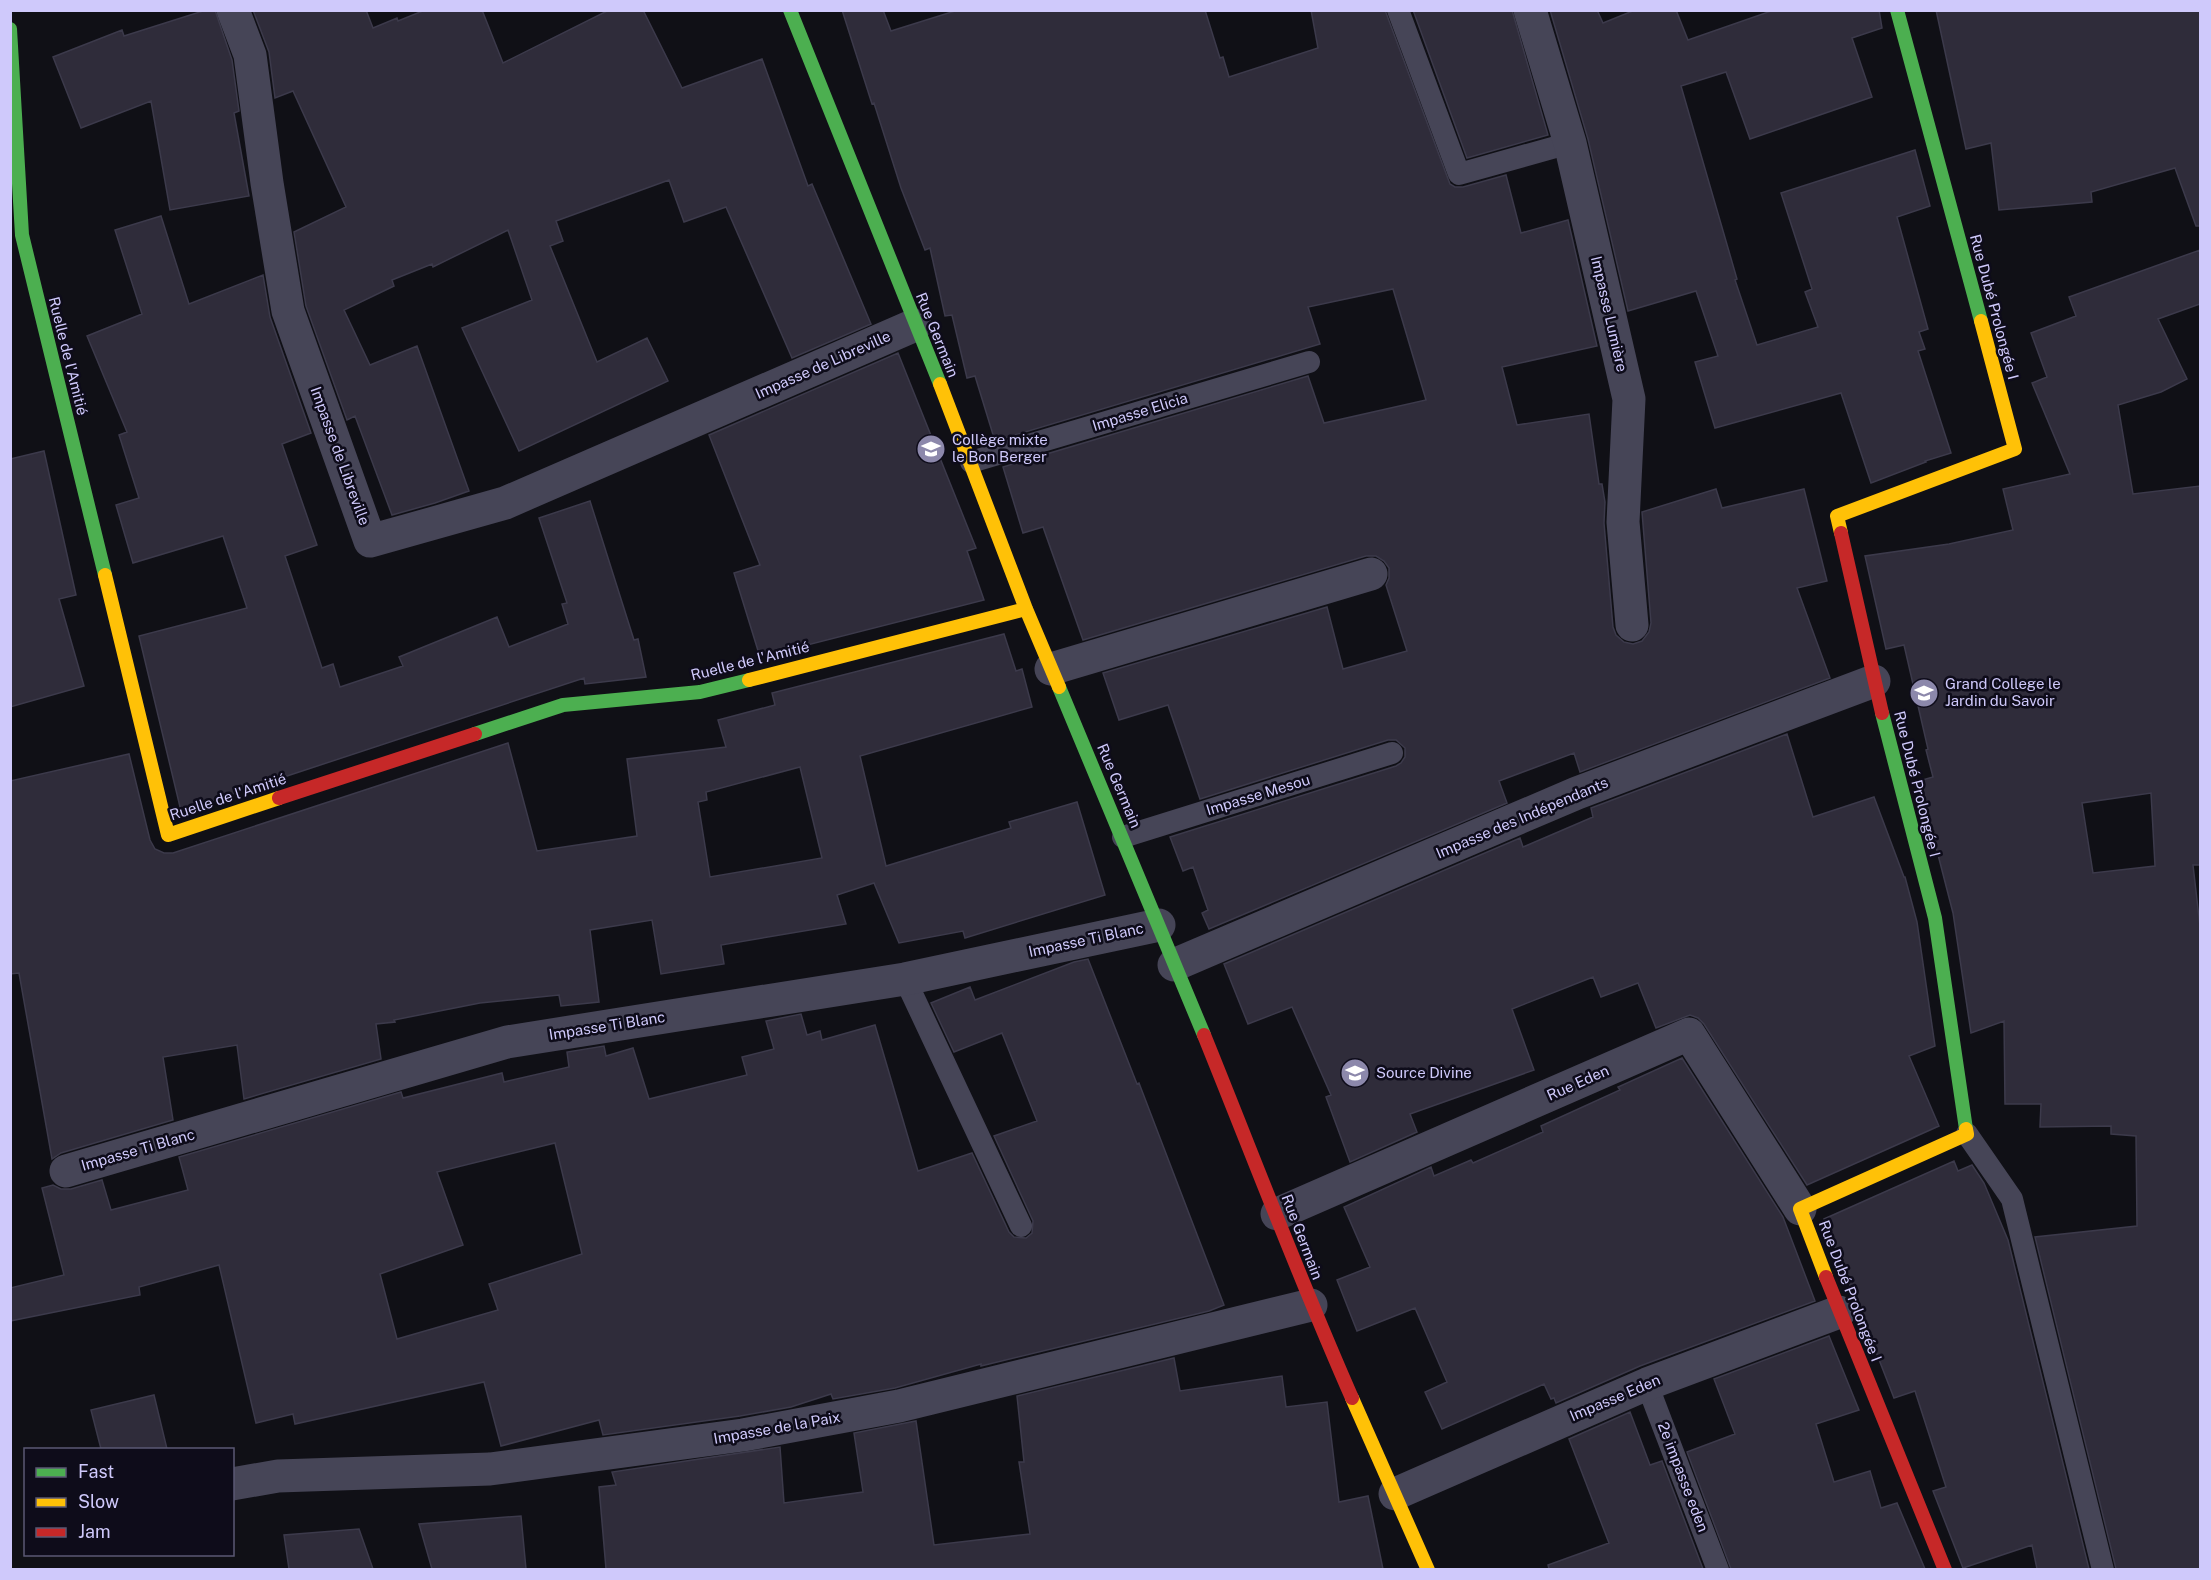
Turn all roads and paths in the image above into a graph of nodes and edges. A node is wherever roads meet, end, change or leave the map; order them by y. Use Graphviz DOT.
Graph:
graph roads {
  1 [pos="233,10"];
  2 [pos="790,10"];
  3 [pos="1398,10"];
  4 [pos="1530,10"];
  5 [pos="1897,10"];
  6 [pos="10,29"];
  7 [pos="1570,143"];
  8 [pos="915,325"];
  9 [pos="1309,362"];
  10 [pos="971,462"];
  11 [pos="1371,574"];
  12 [pos="1026,609"];
  13 [pos="1632,625"];
  14 [pos="1051,669"];
  15 [pos="1874,681"];
  16 [pos="1392,753"];
  17 [pos="1123,837"];
  18 [pos="1159,925"];
  19 [pos="1174,964"];
  20 [pos="905,979"];
  21 [pos="1967,1134"];
  22 [pos="66,1171"];
  23 [pos="1800,1209"];
  24 [pos="1277,1214"];
  25 [pos="1021,1226"];
  26 [pos="1311,1305"];
  27 [pos="1839,1312"];
  28 [pos="1647,1384"];
  29 [pos="234,1484"];
  30 [pos="1395,1494"];
  31 [pos="1428,1569"];
  32 [pos="1718,1569"];
  33 [pos="1945,1569"];
  34 [pos="2103,1569"];
  1 -- 8 [label="street, Impasse de Libreville"];
  2 -- 8 [label="street, Rue Germain"];
  3 -- 7 [label="lane"];
  4 -- 7 [label="street, Impasse Lumière"];
  5 -- 15 [label="street, Rue Dubé Prolongée I"];
  6 -- 12 [label="street, Ruelle de l'Amitié"];
  7 -- 13 [label="street, Impasse Lumière"];
  8 -- 10 [label="street, Rue Germain"];
  9 -- 10 [label="lane, Impasse Elicia"];
  10 -- 12 [label="street, Rue Germain"];
  11 -- 14 [label="street"];
  12 -- 14 [label="street, Rue Germain"];
  14 -- 17 [label="street, Rue Germain"];
  15 -- 19 [label="street, Impasse des Indépendants"];
  15 -- 21 [label="street, Rue Dubé Prolongée I"];
  16 -- 17 [label="lane, Impasse Mesou"];
  17 -- 18 [label="street, Rue Germain"];
  18 -- 19 [label="street, Rue Germain"];
  18 -- 20 [label="street, Impasse Ti Blanc"];
  19 -- 24 [label="street, Rue Germain"];
  20 -- 22 [label="street, Impasse Ti Blanc"];
  20 -- 25 [label="lane"];
  21 -- 23 [label="street, Rue Dubé Prolongée I"];
  21 -- 34 [label="lane"];
  23 -- 24 [label="street, Rue Eden"];
  23 -- 27 [label="street, Rue Dubé Prolongée I"];
  24 -- 26 [label="street, Rue Germain"];
  26 -- 29 [label="street, Impasse de la Paix"];
  26 -- 30 [label="street, Rue Germain"];
  27 -- 28 [label="street, Impasse Eden"];
  27 -- 33 [label="street, Rue Dubé Prolongée I"];
  28 -- 30 [label="street, Impasse Eden"];
  28 -- 32 [label="lane, 2e impasse eden"];
  30 -- 31 [label="street, Rue Germain"];
}
